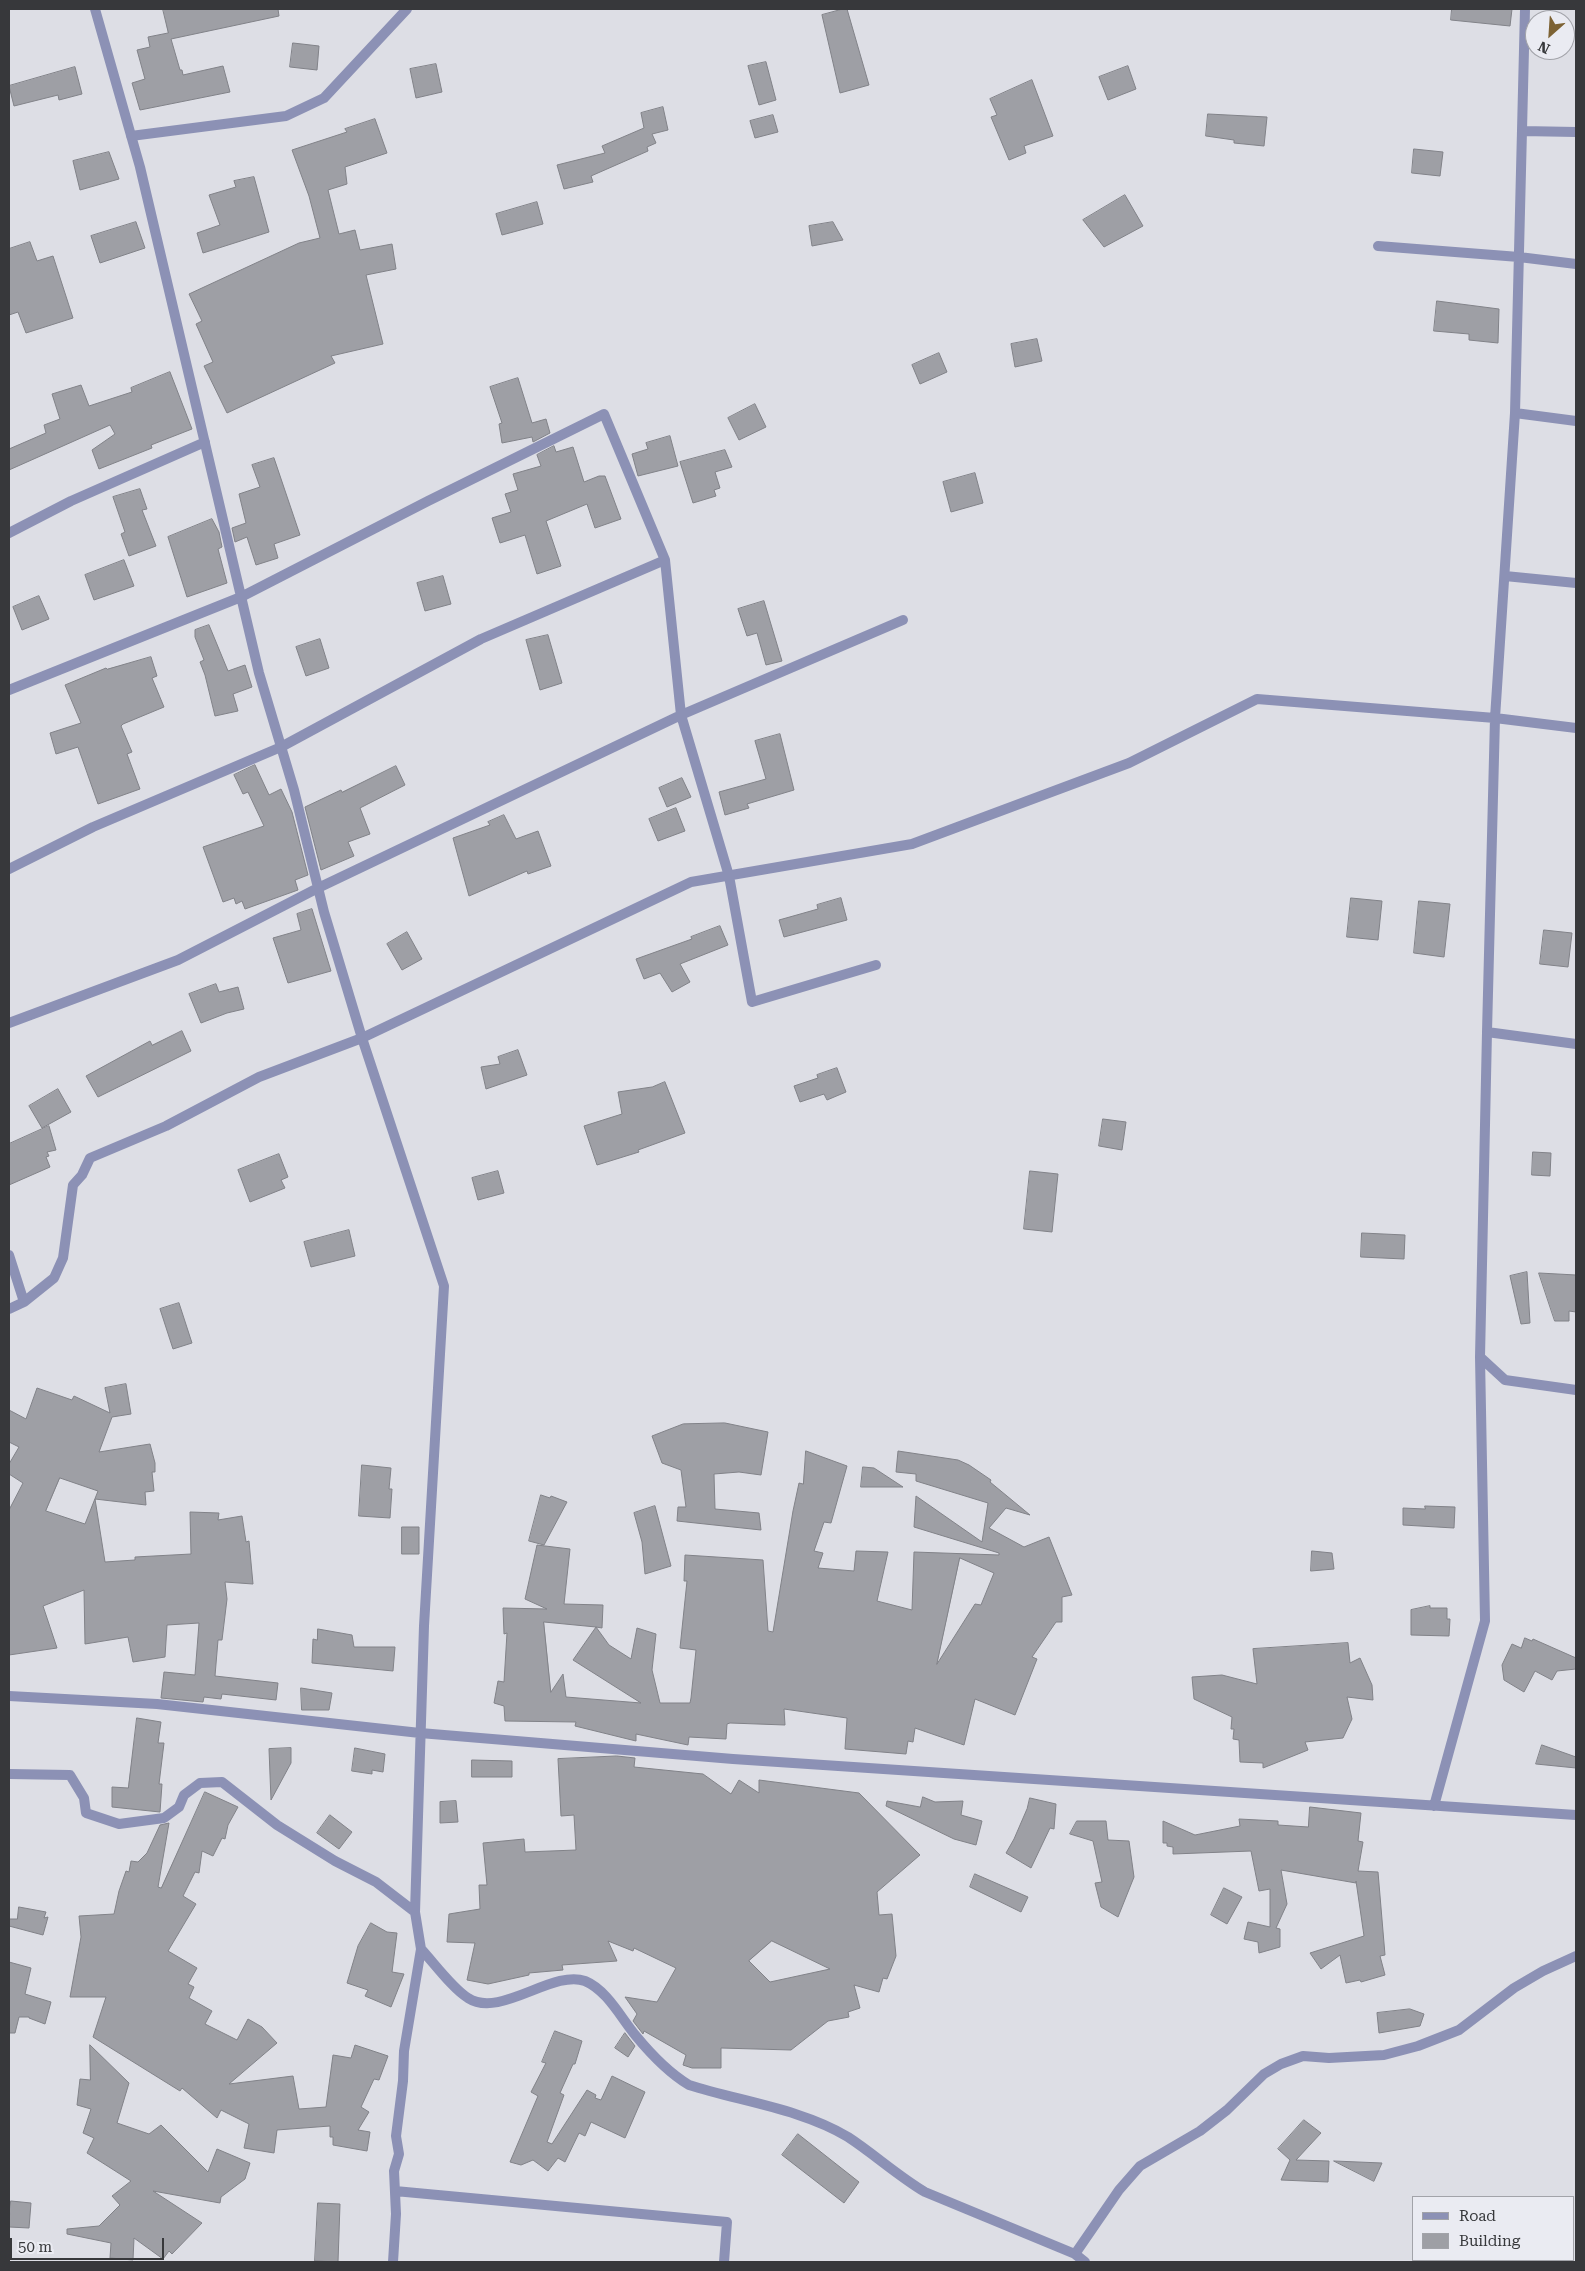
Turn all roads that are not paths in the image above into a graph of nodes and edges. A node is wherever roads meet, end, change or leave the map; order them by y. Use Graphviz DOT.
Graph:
graph roads {
  1 [pos="95,9"];
  2 [pos="406,9"];
  3 [pos="1525,9"];
  4 [pos="1522,130"];
  5 [pos="1576,132"];
  6 [pos="131,136"];
  7 [pos="1378,246"];
  8 [pos="1519,257"];
  9 [pos="1576,264"];
  10 [pos="1515,414"];
  11 [pos="1576,421"];
  12 [pos="205,442"];
  13 [pos="9,533"];
  14 [pos="664,560"];
  15 [pos="1505,576"];
  16 [pos="1576,583"];
  17 [pos="241,597"];
  18 [pos="903,620"];
  19 [pos="9,690"];
  20 [pos="682,715"];
  21 [pos="1495,718"];
  22 [pos="1576,728"];
  23 [pos="281,746"];
  24 [pos="9,869"];
  25 [pos="728,876"];
  26 [pos="318,888"];
  27 [pos="876,966"];
  28 [pos="9,1023"];
  29 [pos="1487,1032"];
  30 [pos="362,1038"];
  31 [pos="1576,1044"];
  32 [pos="9,1255"];
  33 [pos="24,1302"];
  34 [pos="9,1309"];
  35 [pos="1480,1357"];
  36 [pos="1576,1390"];
  37 [pos="9,1696"];
  38 [pos="420,1733"];
  39 [pos="9,1774"];
  40 [pos="1434,1806"];
  41 [pos="1576,1815"];
  42 [pos="414,1912"];
  43 [pos="420,1949"];
  44 [pos="1576,1956"];
  45 [pos="395,2191"];
  46 [pos="1074,2254"];
  47 [pos="393,2262"];
  48 [pos="724,2262"];
  49 [pos="1085,2262"];
  1 -- 6 [label="street"];
  2 -- 6 [label="street"];
  3 -- 4 [label="street"];
  4 -- 5 [label="street"];
  4 -- 8 [label="street"];
  6 -- 12 [label="street"];
  7 -- 8 [label="street"];
  8 -- 9 [label="street"];
  8 -- 10 [label="street"];
  10 -- 11 [label="street"];
  10 -- 15 [label="street"];
  12 -- 13 [label="street"];
  12 -- 17 [label="street"];
  14 -- 17 [label="street"];
  14 -- 20 [label="street"];
  14 -- 23 [label="street"];
  15 -- 16 [label="street"];
  15 -- 21 [label="street"];
  17 -- 19 [label="street"];
  17 -- 23 [label="street"];
  18 -- 20 [label="street"];
  20 -- 25 [label="street"];
  20 -- 26 [label="street"];
  21 -- 22 [label="street"];
  21 -- 25 [label="street"];
  21 -- 29 [label="street"];
  23 -- 24 [label="street"];
  23 -- 26 [label="street"];
  25 -- 27 [label="street"];
  25 -- 30 [label="street"];
  26 -- 28 [label="street"];
  26 -- 30 [label="street"];
  29 -- 31 [label="street"];
  29 -- 35 [label="street"];
  30 -- 33 [label="street"];
  30 -- 38 [label="street"];
  32 -- 33 [label="street"];
  33 -- 34 [label="street"];
  35 -- 36 [label="street"];
  35 -- 40 [label="street"];
  37 -- 38 [label="street"];
  38 -- 40 [label="street"];
  38 -- 42 [label="street"];
  39 -- 42 [label="street"];
  40 -- 41 [label="street"];
  42 -- 43 [label="street"];
  43 -- 45 [label="street"];
  43 -- 46 [label="street"];
  44 -- 46 [label="street"];
  45 -- 47 [label="street"];
  45 -- 48 [label="street"];
  46 -- 49 [label="street"];
}
